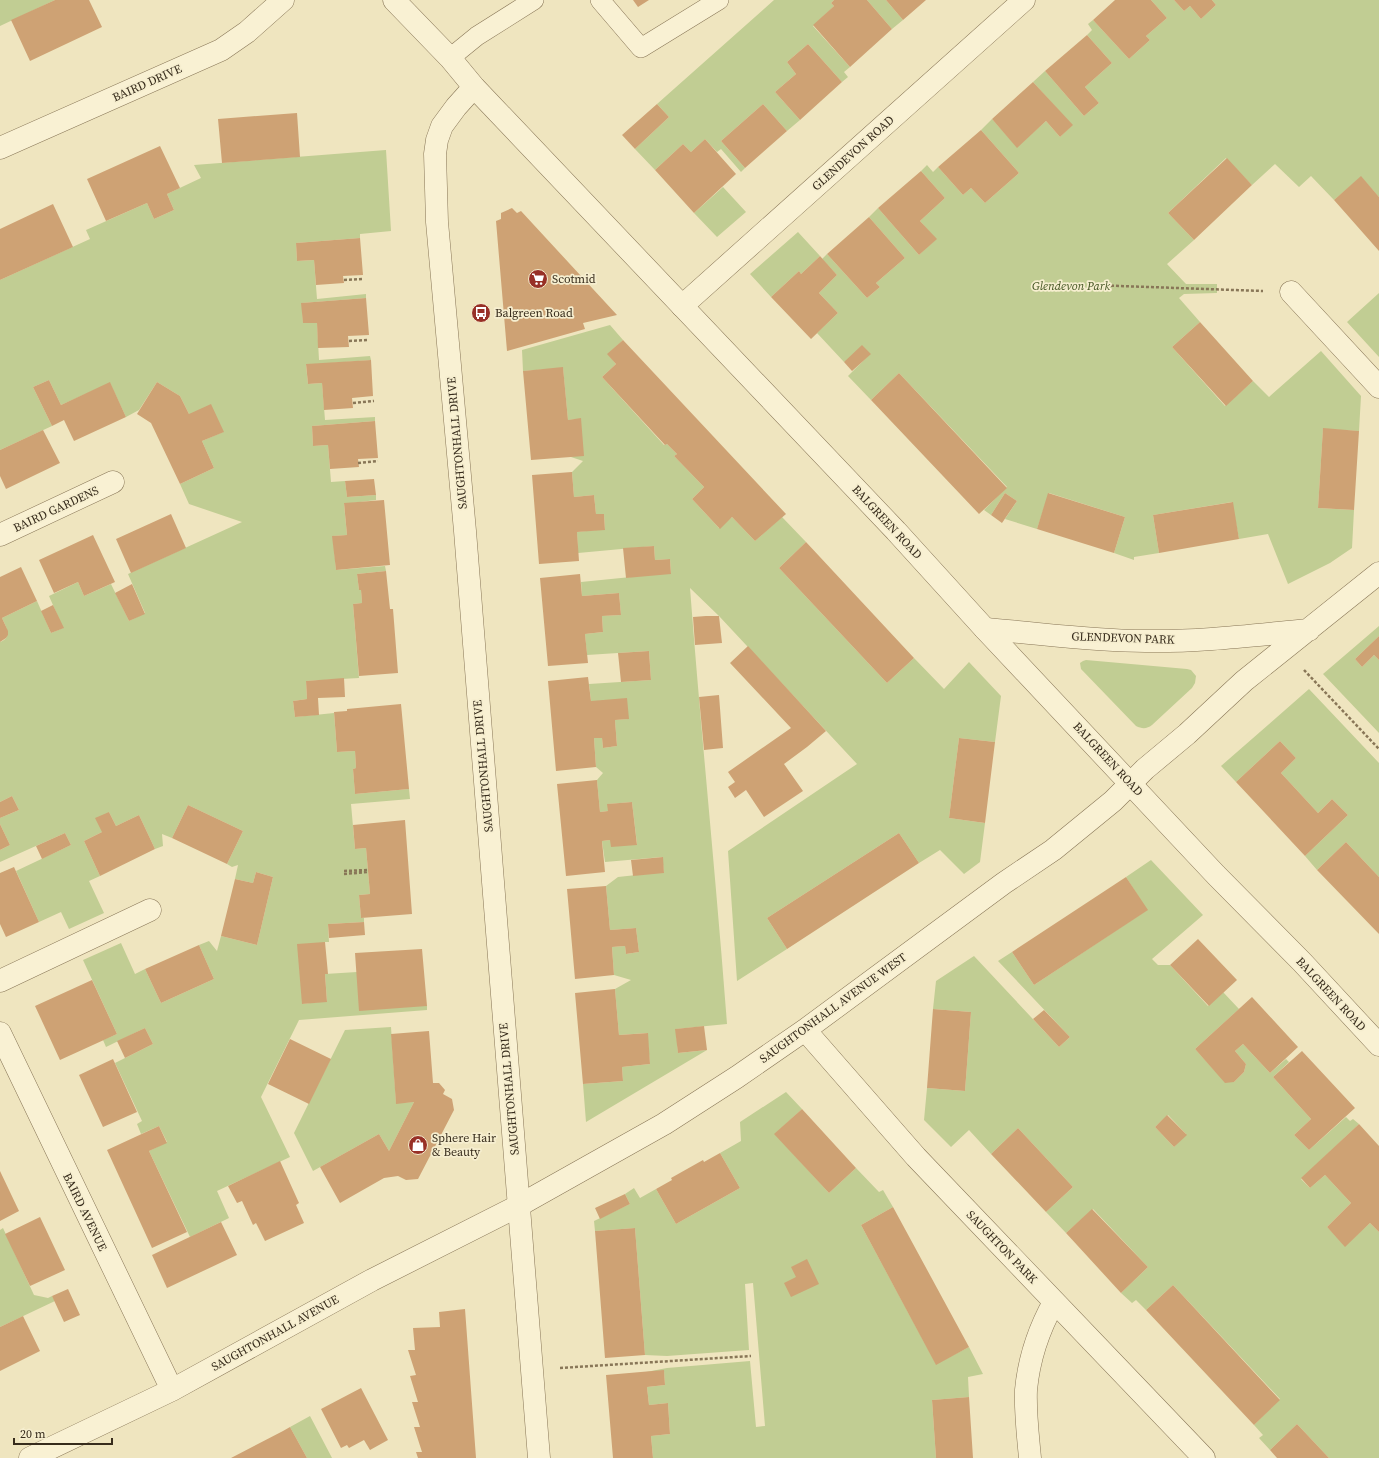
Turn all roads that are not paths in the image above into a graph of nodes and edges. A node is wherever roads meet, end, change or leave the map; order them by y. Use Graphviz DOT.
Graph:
graph roads {
  1 [pos="283,0"];
  2 [pos="394,0"];
  3 [pos="534,0"];
  4 [pos="600,0"];
  5 [pos="719,0"];
  6 [pos="1024,0"];
  7 [pos="450,58"];
  8 [pos="474,86"];
  9 [pos="0,148"];
  10 [pos="1291,292"];
  11 [pos="682,306"];
  12 [pos="1379,387"];
  13 [pos="113,482"];
  14 [pos="0,536"];
  15 [pos="1379,573"];
  16 [pos="985,629"];
  17 [pos="1309,630"];
  18 [pos="1130,783"];
  19 [pos="150,910"];
  20 [pos="0,981"];
  21 [pos="805,1030"];
  22 [pos="0,1033"];
  23 [pos="1379,1045"];
  24 [pos="518,1206"];
  25 [pos="1054,1302"];
  26 [pos="172,1390"];
  27 [pos="30,1458"];
  28 [pos="539,1458"];
  29 [pos="1030,1458"];
  30 [pos="1204,1458"];
  1 -- 9 [label="street, BAIRD DRIVE"];
  2 -- 7 [label="street, BALGREEN ROAD"];
  3 -- 7 [label="lane"];
  4 -- 5 [label="lane"];
  6 -- 11 [label="street, GLENDEVON ROAD"];
  7 -- 8 [label="street, BALGREEN ROAD"];
  8 -- 11 [label="street, BALGREEN ROAD"];
  8 -- 24 [label="street, SAUGHTONHALL DRIVE"];
  10 -- 12 [label="street"];
  11 -- 16 [label="street, BALGREEN ROAD"];
  13 -- 14 [label="street, BAIRD GARDENS"];
  15 -- 17 [label="street"];
  16 -- 17 [label="street, GLENDEVON PARK"];
  16 -- 18 [label="street, BALGREEN ROAD"];
  17 -- 18 [label="street"];
  18 -- 21 [label="street, SAUGHTONHALL AVENUE WEST"];
  18 -- 23 [label="street, BALGREEN ROAD"];
  19 -- 20 [label="street"];
  21 -- 24 [label="street, SAUGHTONHALL AVENUE WEST"];
  21 -- 25 [label="street, SAUGHTON PARK"];
  22 -- 26 [label="street, BAIRD AVENUE"];
  24 -- 26 [label="street, SAUGHTONHALL AVENUE"];
  24 -- 28 [label="street, SAUGHTONHALL DRIVE"];
  25 -- 29 [label="street"];
  25 -- 30 [label="street, SAUGHTON PARK"];
  26 -- 27 [label="street, SAUGHTONHALL AVENUE"];
}
